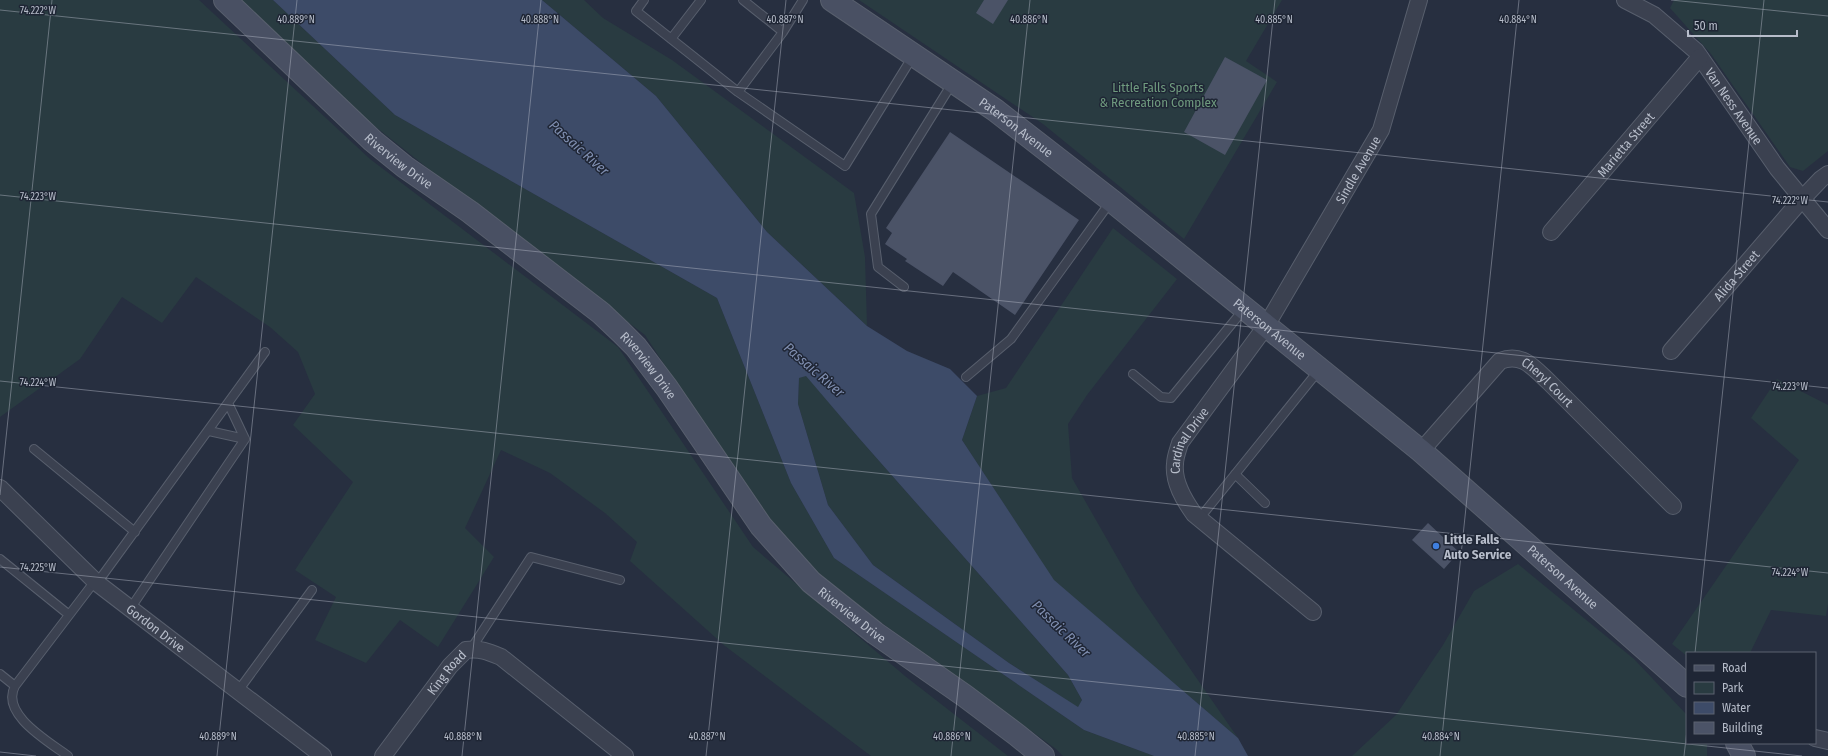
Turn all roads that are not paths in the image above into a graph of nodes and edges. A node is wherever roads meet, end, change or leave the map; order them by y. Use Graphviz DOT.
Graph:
graph roads {
  1 [pos="225,0"];
  2 [pos="644,0"];
  3 [pos="701,0"];
  4 [pos="743,0"];
  5 [pos="803,0"];
  6 [pos="832,0"];
  7 [pos="1419,0"];
  8 [pos="1625,0"];
  9 [pos="783,32"];
  10 [pos="671,39"];
  11 [pos="914,55"];
  12 [pos="1700,57"];
  13 [pos="953,82"];
  14 [pos="738,92"];
  15 [pos="1828,174"];
  16 [pos="1802,199"];
  17 [pos="1112,201"];
  18 [pos="1828,230"];
  19 [pos="1550,232"];
  20 [pos="904,288"];
  21 [pos="1244,309"];
  22 [pos="1266,326"];
  23 [pos="1670,351"];
  24 [pos="264,352"];
  25 [pos="1319,370"];
  26 [pos="1133,374"];
  27 [pos="966,377"];
  28 [pos="228,403"];
  29 [pos="208,431"];
  30 [pos="245,440"];
  31 [pos="34,449"];
  32 [pos="1421,451"];
  33 [pos="1235,474"];
  34 [pos="0,488"];
  35 [pos="1265,503"];
  36 [pos="1673,506"];
  37 [pos="1199,519"];
  38 [pos="135,532"];
  39 [pos="0,559"];
  40 [pos="620,580"];
  41 [pos="96,582"];
  42 [pos="312,590"];
  43 [pos="130,609"];
  44 [pos="1313,612"];
  45 [pos="68,614"];
  46 [pos="471,649"];
  47 [pos="0,674"];
  48 [pos="1686,685"];
  49 [pos="15,686"];
  50 [pos="238,691"];
  51 [pos="1816,738"];
  52 [pos="1828,741"];
  53 [pos="1738,744"];
  54 [pos="68,756"];
  55 [pos="323,756"];
  56 [pos="383,756"];
  57 [pos="625,756"];
  58 [pos="1042,756"];
  59 [pos="1744,756"];
  1 -- 58 [label="main road, Riverview Drive"];
  2 -- 10 [label="lane"];
  3 -- 10 [label="lane"];
  4 -- 9 [label="lane"];
  5 -- 9 [label="lane"];
  6 -- 11 [label="main road, Paterson Avenue"];
  7 -- 22 [label="street, Sindle Avenue"];
  8 -- 12 [label="street, Van Ness Avenue"];
  9 -- 14 [label="lane"];
  10 -- 14 [label="lane"];
  11 -- 13 [label="main road, Paterson Avenue"];
  11 -- 14 [label="lane"];
  12 -- 16 [label="street, Van Ness Avenue"];
  12 -- 19 [label="street, Marietta Street"];
  13 -- 17 [label="main road, Paterson Avenue"];
  13 -- 20 [label="lane"];
  15 -- 16 [label="street, Alida Street"];
  16 -- 18 [label="street, Van Ness Avenue"];
  16 -- 23 [label="street, Alida Street"];
  17 -- 21 [label="main road, Paterson Avenue"];
  17 -- 27 [label="lane"];
  21 -- 22 [label="main road, Paterson Avenue"];
  21 -- 26 [label="lane"];
  22 -- 25 [label="main road, Paterson Avenue"];
  22 -- 37 [label="street, Cardinal Drive"];
  24 -- 28 [label="lane"];
  25 -- 32 [label="main road, Paterson Avenue"];
  25 -- 33 [label="lane"];
  28 -- 29 [label="lane"];
  28 -- 30 [label="lane"];
  29 -- 30 [label="lane"];
  29 -- 38 [label="lane"];
  30 -- 43 [label="lane"];
  31 -- 38 [label="lane"];
  32 -- 36 [label="street, Cheryl Court"];
  32 -- 48 [label="main road, Paterson Avenue"];
  33 -- 35 [label="lane"];
  33 -- 37 [label="lane"];
  34 -- 41 [label="street, Gordon Drive"];
  37 -- 44 [label="street, Cardinal Drive"];
  38 -- 41 [label="lane"];
  39 -- 45 [label="lane"];
  40 -- 46 [label="lane"];
  41 -- 43 [label="street, Gordon Drive"];
  41 -- 45 [label="lane"];
  42 -- 50 [label="lane"];
  43 -- 50 [label="street, Gordon Drive"];
  45 -- 49 [label="lane"];
  46 -- 56 [label="street, King Road"];
  46 -- 57 [label="street, King Road"];
  47 -- 49 [label="lane"];
  49 -- 54 [label="lane"];
  50 -- 55 [label="street, Gordon Drive"];
  51 -- 52 [label="street"];
  53 -- 59 [label="main road"];
}
